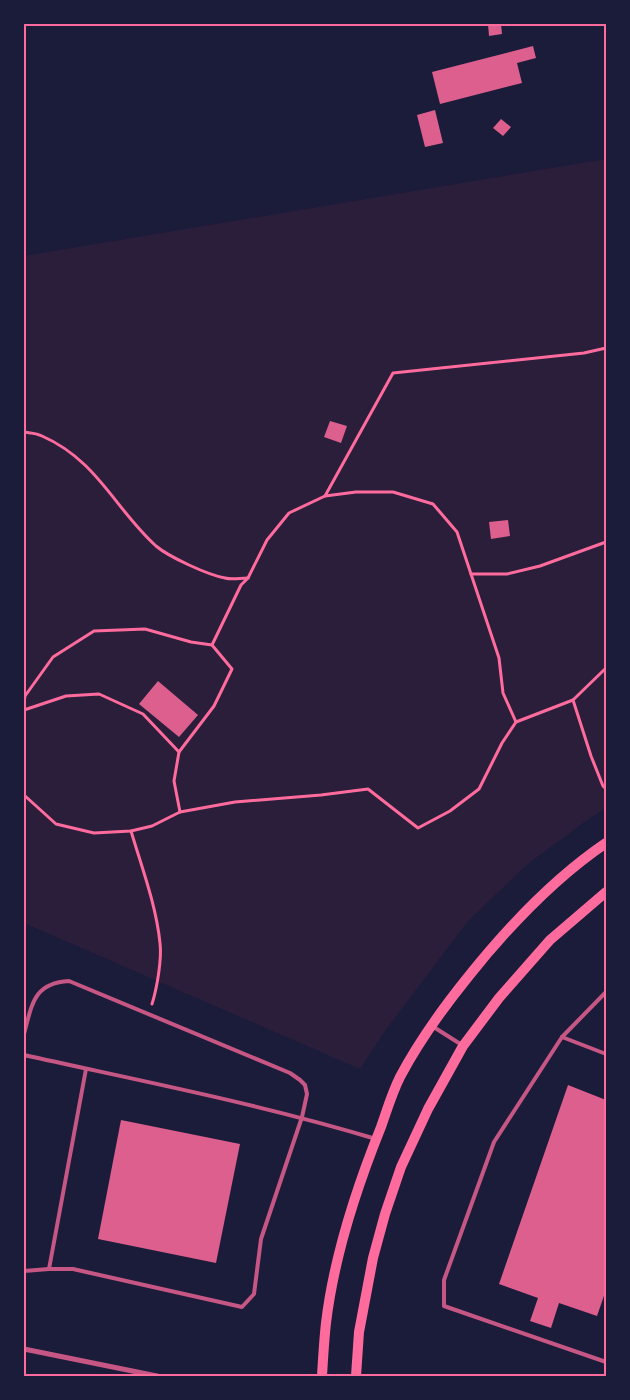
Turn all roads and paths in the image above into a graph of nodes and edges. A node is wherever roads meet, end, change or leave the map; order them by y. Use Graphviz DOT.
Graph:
graph roads {
  1 [pos="606,348"];
  2 [pos="24,432"];
  3 [pos="325,496"];
  4 [pos="606,542"];
  5 [pos="471,574"];
  6 [pos="248,578"];
  7 [pos="212,645"];
  8 [pos="606,668"];
  9 [pos="573,700"];
  10 [pos="24,703"];
  11 [pos="24,710"];
  12 [pos="516,722"];
  13 [pos="179,752"];
  14 [pos="606,789"];
  15 [pos="24,795"];
  16 [pos="180,812"];
  17 [pos="131,832"];
  18 [pos="606,843"];
  19 [pos="606,892"];
  20 [pos="606,992"];
  21 [pos="149,1015"];
  22 [pos="432,1026"];
  23 [pos="24,1034"];
  24 [pos="562,1037"];
  25 [pos="463,1046"];
  26 [pos="606,1054"];
  27 [pos="24,1055"];
  28 [pos="86,1069"];
  29 [pos="302,1118"];
  30 [pos="376,1139"];
  31 [pos="49,1269"];
  32 [pos="24,1271"];
  33 [pos="24,1349"];
  34 [pos="606,1362"];
  35 [pos="157,1376"];
  36 [pos="322,1376"];
  37 [pos="356,1376"];
  1 -- 3 [label="path"];
  2 -- 6 [label="path"];
  3 -- 5 [label="path"];
  3 -- 6 [label="path"];
  4 -- 5 [label="path"];
  5 -- 12 [label="path"];
  6 -- 7 [label="path"];
  7 -- 10 [label="path"];
  7 -- 13 [label="path"];
  8 -- 9 [label="path"];
  9 -- 12 [label="path"];
  9 -- 14 [label="path"];
  11 -- 13 [label="path"];
  12 -- 16 [label="path"];
  13 -- 16 [label="path"];
  15 -- 17 [label="path"];
  16 -- 17 [label="path"];
  17 -- 21 [label="path"];
  18 -- 22 [label="main road"];
  19 -- 25 [label="main road"];
  20 -- 24 [label="lane"];
  21 -- 23 [label="lane"];
  21 -- 29 [label="lane"];
  22 -- 25 [label="lane"];
  22 -- 30 [label="main road"];
  24 -- 26 [label="lane"];
  24 -- 34 [label="lane"];
  25 -- 37 [label="main road"];
  27 -- 28 [label="lane"];
  28 -- 29 [label="lane"];
  28 -- 31 [label="lane"];
  29 -- 30 [label="lane"];
  29 -- 31 [label="lane"];
  30 -- 36 [label="main road"];
  31 -- 32 [label="lane"];
  33 -- 35 [label="street"];
}
